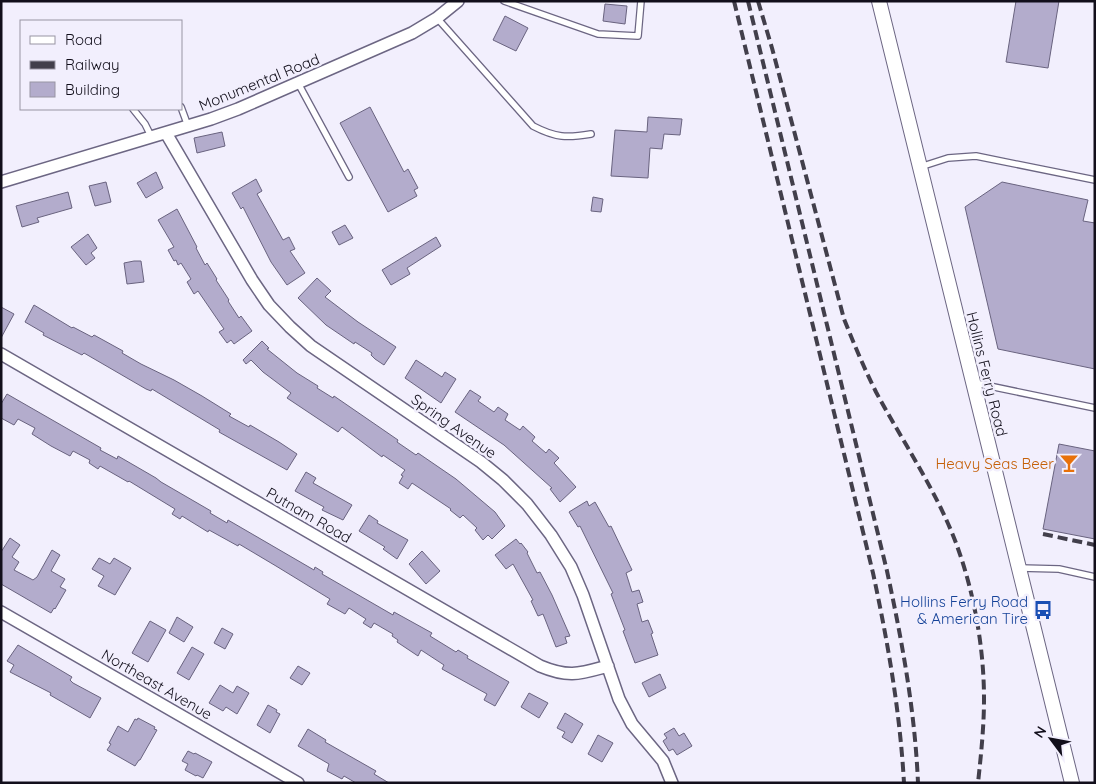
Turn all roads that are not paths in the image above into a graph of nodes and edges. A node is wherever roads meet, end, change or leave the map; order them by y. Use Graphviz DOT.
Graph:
graph roads {
  1 [pos="458,1"];
  2 [pos="504,1"];
  3 [pos="641,1"];
  4 [pos="879,1"];
  5 [pos="523,4"];
  6 [pos="437,18"];
  7 [pos="298,83"];
  8 [pos="134,110"];
  9 [pos="182,110"];
  10 [pos="188,126"];
  11 [pos="166,133"];
  12 [pos="591,134"];
  13 [pos="152,138"];
  14 [pos="920,167"];
  15 [pos="348,177"];
  16 [pos="1095,180"];
  17 [pos="1,182"];
  18 [pos="1,354"];
  19 [pos="972,383"];
  20 [pos="1095,408"];
  21 [pos="1018,568"];
  22 [pos="1095,577"];
  23 [pos="1,612"];
  24 [pos="608,666"];
  25 [pos="298,783"];
  26 [pos="672,783"];
  27 [pos="1072,783"];
  1 -- 6 [label="street, Monumental Road"];
  2 -- 5 [label="lane"];
  3 -- 5 [label="lane"];
  4 -- 14 [label="street, Hollins Ferry Road"];
  6 -- 7 [label="street, Monumental Road"];
  6 -- 12 [label="lane"];
  7 -- 10 [label="street, Monumental Road"];
  7 -- 15 [label="lane"];
  8 -- 13 [label="lane"];
  9 -- 10 [label="lane"];
  10 -- 11 [label="street, Monumental Road"];
  11 -- 13 [label="street, Monumental Road"];
  11 -- 24 [label="street, Spring Avenue"];
  13 -- 17 [label="street, Monumental Road"];
  14 -- 16 [label="lane"];
  14 -- 19 [label="street, Hollins Ferry Road"];
  18 -- 24 [label="street, Putnam Road"];
  19 -- 20 [label="lane"];
  19 -- 21 [label="street, Hollins Ferry Road"];
  21 -- 22 [label="lane"];
  21 -- 27 [label="street, Hollins Ferry Road"];
  23 -- 25 [label="street, Northeast Avenue"];
  24 -- 26 [label="street, Spring Avenue"];
}
